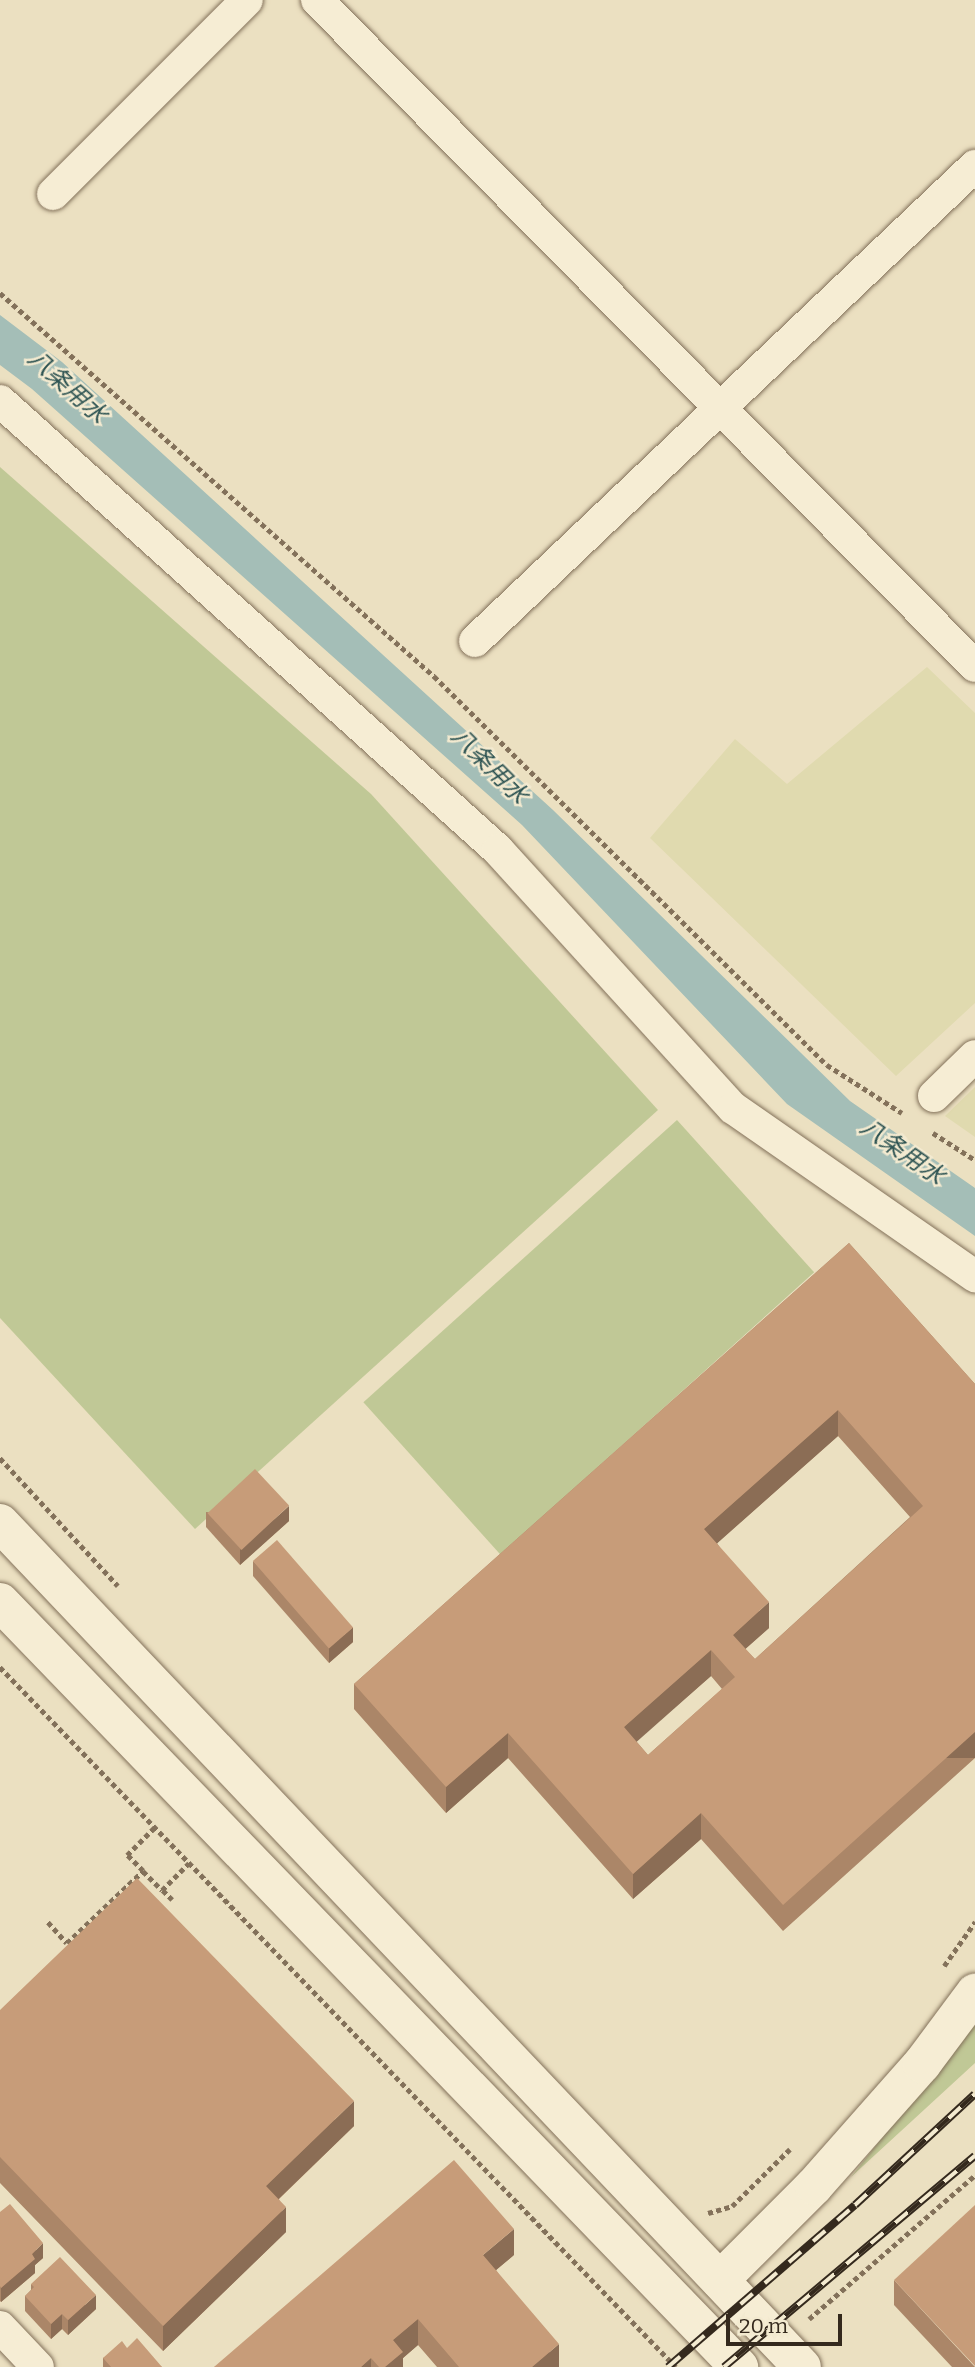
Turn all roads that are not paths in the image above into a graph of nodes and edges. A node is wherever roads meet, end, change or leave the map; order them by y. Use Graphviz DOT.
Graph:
graph roads {
  1 [pos="247,0"];
  2 [pos="317,0"];
  3 [pos="975,166"];
  4 [pos="52,194"];
  5 [pos="0,401"];
  6 [pos="719,407"];
  7 [pos="475,641"];
  8 [pos="975,666"];
  9 [pos="975,1056"];
  10 [pos="934,1096"];
  11 [pos="975,1276"];
  12 [pos="0,1523"];
  13 [pos="0,1602"];
  14 [pos="975,1993"];
  15 [pos="720,2280"];
  16 [pos="0,2327"];
  17 [pos="38,2367"];
  18 [pos="739,2367"];
  19 [pos="802,2367"];
  1 -- 4 [label="street"];
  2 -- 6 [label="street"];
  3 -- 6 [label="street"];
  5 -- 11 [label="street"];
  6 -- 7 [label="street"];
  6 -- 8 [label="street"];
  9 -- 10 [label="street"];
  12 -- 15 [label="street"];
  13 -- 18 [label="street"];
  14 -- 15 [label="street"];
  15 -- 19 [label="street"];
  16 -- 17 [label="street"];
}
